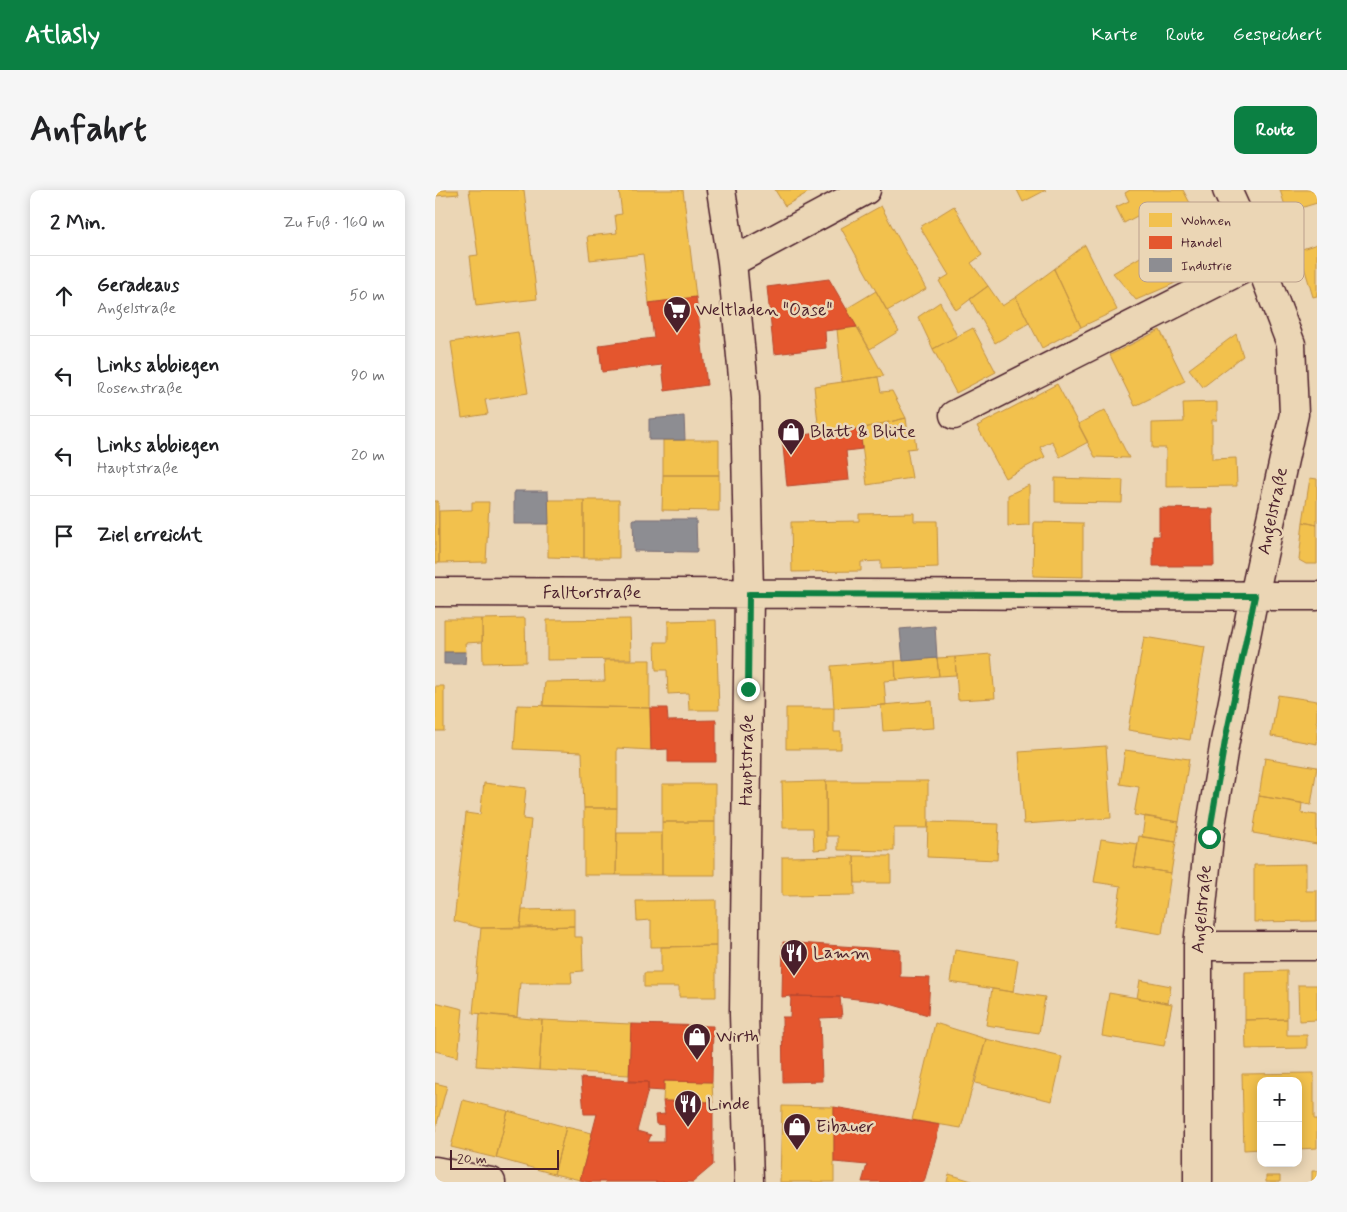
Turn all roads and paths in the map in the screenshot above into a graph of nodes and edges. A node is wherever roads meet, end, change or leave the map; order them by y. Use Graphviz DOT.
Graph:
graph roads {
  1 [pos="721,190"];
  2 [pos="866,190"];
  3 [pos="1227,190"];
  4 [pos="1232,202"];
  5 [pos="732,262"];
  6 [pos="1218,282"];
  7 [pos="1267,282"];
  8 [pos="954,416"];
  9 [pos="435,592"];
  10 [pos="749,594"];
  11 [pos="1255,596"];
  12 [pos="1317,596"];
  13 [pos="1197,946"];
  14 [pos="1317,946"];
  15 [pos="435,1171"];
  16 [pos="491,1182"];
  17 [pos="749,1182"];
  18 [pos="1197,1182"];
  1 -- 5 [label="street, Hauptstraße"];
  2 -- 5 [label="street"];
  3 -- 4 [label="street, Angelstraße"];
  5 -- 10 [label="street, Hauptstraße"];
  6 -- 8 [label="street"];
  7 -- 11 [label="street, Angelstraße"];
  9 -- 10 [label="street, Falltorstraße"];
  10 -- 11 [label="street, Falltorstraße"];
  10 -- 17 [label="street, Hauptstraße"];
  11 -- 12 [label="street, Falltorstraße"];
  11 -- 13 [label="street, Angelstraße"];
  13 -- 14 [label="street"];
  13 -- 18 [label="street, Angelstraße"];
  15 -- 16 [label="street"];
}
